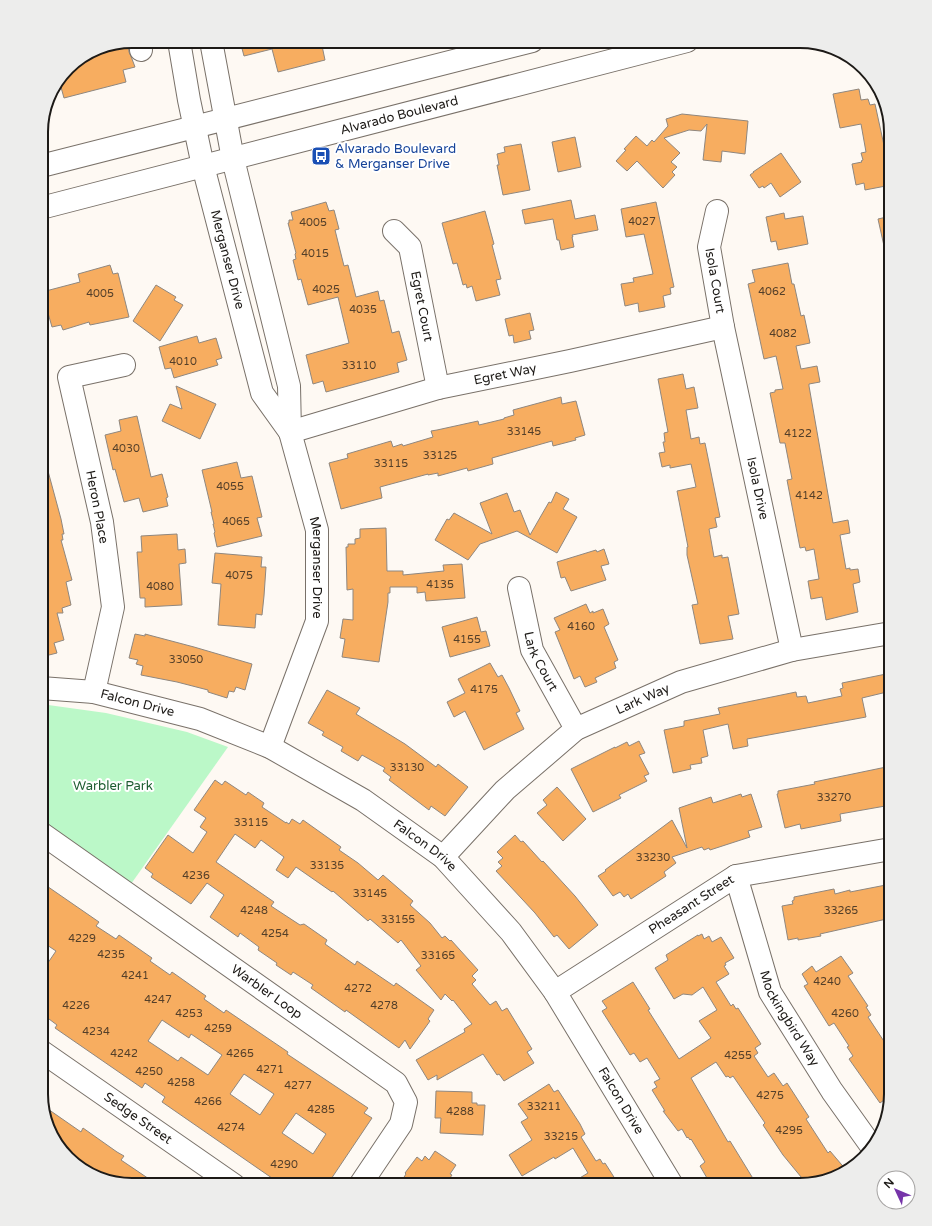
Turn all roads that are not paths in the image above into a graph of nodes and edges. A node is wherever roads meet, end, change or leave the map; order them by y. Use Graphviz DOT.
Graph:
graph roads {
  1 [pos="180,48"];
  2 [pos="212,48"];
  3 [pos="505,48"];
  4 [pos="660,48"];
  5 [pos="226,119"];
  6 [pos="195,126"];
  7 [pos="233,159"];
  8 [pos="48,164"];
  9 [pos="203,166"];
  10 [pos="48,206"];
  11 [pos="717,212"];
  12 [pos="394,230"];
  13 [pos="723,327"];
  14 [pos="124,364"];
  15 [pos="438,388"];
  16 [pos="290,432"];
  17 [pos="519,588"];
  18 [pos="884,634"];
  19 [pos="792,650"];
  20 [pos="48,689"];
  21 [pos="94,692"];
  22 [pos="576,729"];
  23 [pos="270,747"];
  24 [pos="48,839"];
  25 [pos="884,850"];
  26 [pos="443,857"];
  27 [pos="736,876"];
  28 [pos="555,992"];
  29 [pos="48,1057"];
  30 [pos="869,1142"];
  31 [pos="224,1178"];
  32 [pos="365,1178"];
  33 [pos="668,1178"];
  1 -- 6 [label="street, Merganser Drive"];
  2 -- 5 [label="street, Merganser Drive"];
  3 -- 5 [label="street"];
  4 -- 7 [label="street, Alvarado Boulevard"];
  5 -- 6 [label="street"];
  5 -- 7 [label="street, Merganser Drive"];
  6 -- 8 [label="street"];
  6 -- 9 [label="street, Merganser Drive"];
  7 -- 9 [label="street, Alvarado Boulevard"];
  7 -- 16 [label="street, Merganser Drive"];
  9 -- 10 [label="street, Alvarado Boulevard"];
  9 -- 16 [label="street, Merganser Drive"];
  11 -- 13 [label="street, Isola Court"];
  12 -- 15 [label="street, Egret Court"];
  13 -- 15 [label="street, Egret Way"];
  13 -- 19 [label="street, Isola Drive"];
  14 -- 21 [label="street, Heron Place"];
  15 -- 16 [label="street, Egret Way"];
  16 -- 23 [label="street, Merganser Drive"];
  17 -- 22 [label="street, Lark Court"];
  18 -- 19 [label="street, Lark Way"];
  19 -- 22 [label="street, Lark Way"];
  20 -- 21 [label="street, Falcon Drive"];
  21 -- 23 [label="street, Falcon Drive"];
  22 -- 26 [label="street, Lark Way"];
  23 -- 26 [label="street, Falcon Drive"];
  24 -- 32 [label="street, Warbler Loop"];
  25 -- 27 [label="street, Pheasant Street"];
  26 -- 28 [label="street, Falcon Drive"];
  27 -- 28 [label="street, Pheasant Street"];
  27 -- 30 [label="street, Mockingbird Way"];
  28 -- 33 [label="street, Falcon Drive"];
  29 -- 31 [label="street, Sedge Street"];
}
